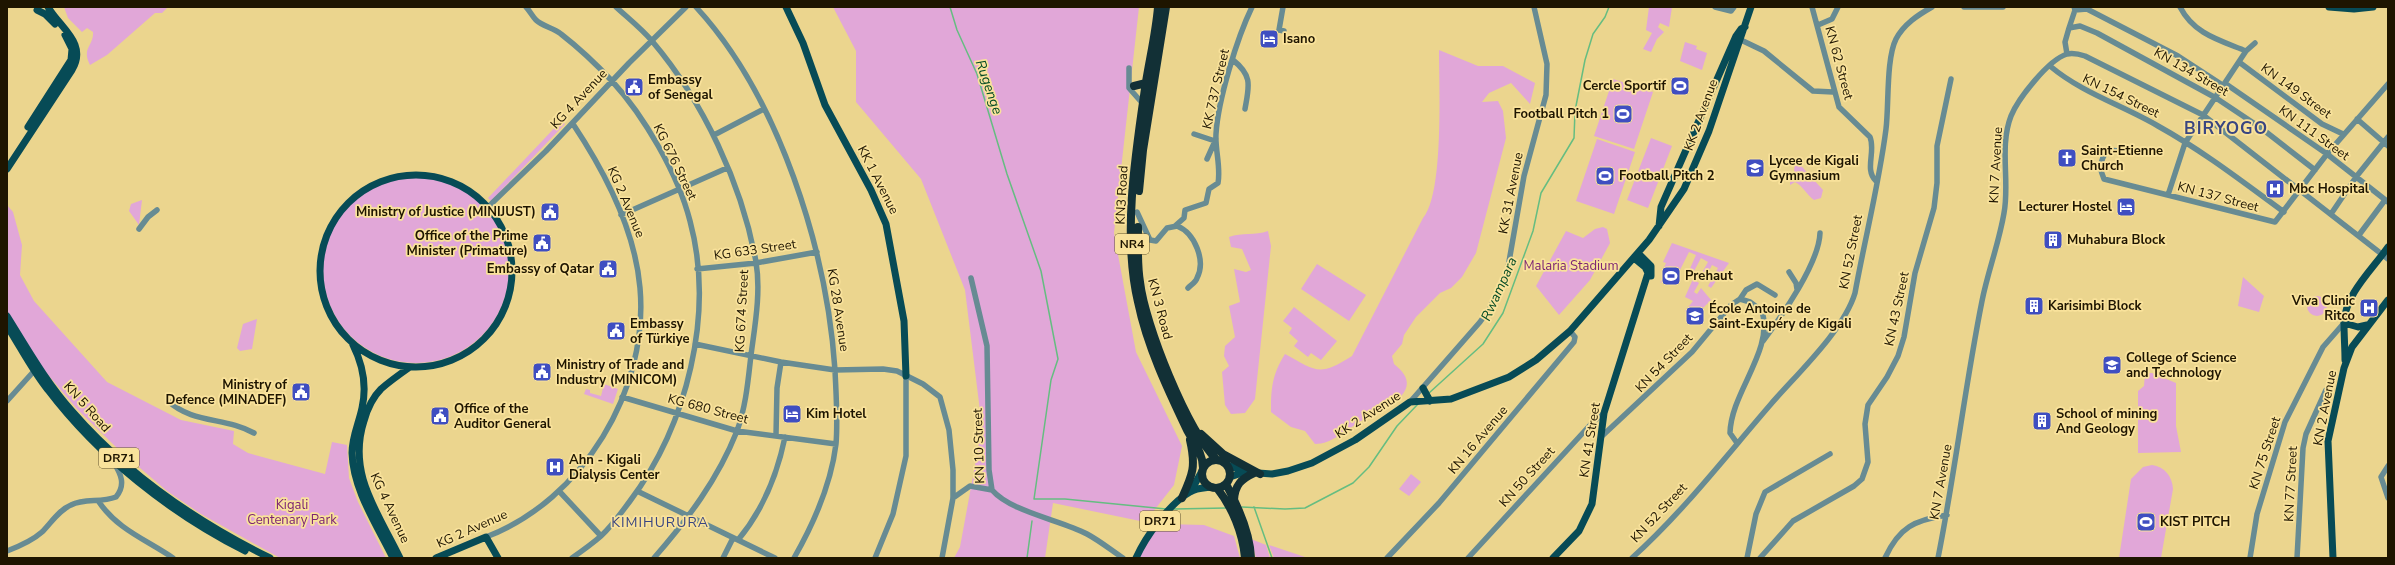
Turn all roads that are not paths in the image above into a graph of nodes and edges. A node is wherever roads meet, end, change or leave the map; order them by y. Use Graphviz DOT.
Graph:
graph roads {
  1 [pos="48,7"];
  2 [pos="526,7"];
  3 [pos="616,7"];
  4 [pos="686,7"];
  5 [pos="696,7"];
  6 [pos="786,7"];
  7 [pos="1158,7"];
  8 [pos="1166,7"];
  9 [pos="1252,7"];
  10 [pos="1283,7"];
  11 [pos="1534,7"];
  12 [pos="1715,7"];
  13 [pos="1734,7"];
  14 [pos="1751,7"];
  15 [pos="1812,7"];
  16 [pos="1838,7"];
  17 [pos="1932,7"];
  18 [pos="1964,7"];
  19 [pos="1990,7"];
  20 [pos="2003,7"];
  21 [pos="2180,7"];
  22 [pos="2329,7"];
  23 [pos="2373,7"];
  24 [pos="37,8"];
  25 [pos="2074,8"];
  26 [pos="2354,8"];
  27 [pos="1818,25"];
  28 [pos="1745,27"];
  29 [pos="2069,28"];
  30 [pos="1284,31"];
  31 [pos="652,40"];
  32 [pos="1741,40"];
  33 [pos="2255,44"];
  34 [pos="74,49"];
  35 [pos="2246,51"];
  36 [pos="2067,54"];
  37 [pos="1233,60"];
  38 [pos="2238,62"];
  39 [pos="2050,66"];
  40 [pos="1129,68"];
  41 [pos="1951,79"];
  42 [pos="612,81"];
  43 [pos="1146,82"];
  44 [pos="1131,83"];
  45 [pos="2225,85"];
  46 [pos="2388,86"];
  47 [pos="1833,92"];
  48 [pos="1148,93"];
  49 [pos="2216,98"];
  50 [pos="1146,105"];
  51 [pos="764,109"];
  52 [pos="1246,109"];
  53 [pos="2203,115"];
  54 [pos="2357,119"];
  55 [pos="572,124"];
  56 [pos="28,127"];
  57 [pos="1194,134"];
  58 [pos="2343,134"];
  59 [pos="714,135"];
  60 [pos="2388,137"];
  61 [pos="1216,140"];
  62 [pos="2185,143"];
  63 [pos="2386,144"];
  64 [pos="2119,151"];
  65 [pos="2327,154"];
  66 [pos="1207,159"];
  67 [pos="727,168"];
  68 [pos="7,169"];
  69 [pos="2315,170"];
  70 [pos="2356,177"];
  71 [pos="1876,181"];
  72 [pos="679,189"];
  73 [pos="2299,190"];
  74 [pos="2168,195"];
  75 [pos="2387,201"];
  76 [pos="488,207"];
  77 [pos="157,210"];
  78 [pos="1137,212"];
  79 [pos="2284,212"];
  80 [pos="2331,214"];
  81 [pos="621,215"];
  82 [pos="1175,226"];
  83 [pos="1659,226"];
  84 [pos="139,229"];
  85 [pos="1820,233"];
  86 [pos="2359,235"];
  87 [pos="2388,247"];
  88 [pos="817,252"];
  89 [pos="1636,255"];
  90 [pos="2385,257"];
  91 [pos="756,263"];
  92 [pos="697,269"];
  93 [pos="1789,272"];
  94 [pos="971,278"];
  95 [pos="1188,288"];
  96 [pos="1797,289"];
  97 [pos="1775,295"];
  98 [pos="1740,299"];
  99 [pos="2388,300"];
  100 [pos="7,316"];
  101 [pos="2344,323"];
  102 [pos="2367,325"];
  103 [pos="7,326"];
  104 [pos="1570,331"];
  105 [pos="1762,343"];
  106 [pos="695,344"];
  107 [pos="353,345"];
  108 [pos="751,354"];
  109 [pos="781,362"];
  110 [pos="410,367"];
  111 [pos="2344,368"];
  112 [pos="34,370"];
  113 [pos="835,370"];
  114 [pos="906,376"];
  115 [pos="1423,388"];
  116 [pos="2326,390"];
  117 [pos="622,397"];
  118 [pos="7,401"];
  119 [pos="168,401"];
  120 [pos="1430,401"];
  121 [pos="1410,402"];
  122 [pos="679,413"];
  123 [pos="1604,413"];
  124 [pos="1191,428"];
  125 [pos="737,431"];
  126 [pos="254,433"];
  127 [pos="776,435"];
  128 [pos="785,437"];
  129 [pos="1601,437"];
  130 [pos="1737,443"];
  131 [pos="836,444"];
  132 [pos="1830,454"];
  133 [pos="112,460"];
  134 [pos="1217,460"];
  135 [pos="1228,465"];
  136 [pos="2388,466"];
  137 [pos="1203,470"];
  138 [pos="1245,472"];
  139 [pos="1257,474"];
  140 [pos="1230,477"];
  141 [pos="1226,484"];
  142 [pos="1214,487"];
  143 [pos="992,490"];
  144 [pos="560,491"];
  145 [pos="637,491"];
  146 [pos="1191,491"];
  147 [pos="953,498"];
  148 [pos="1182,498"];
  149 [pos="2388,498"];
  150 [pos="1234,500"];
  151 [pos="99,502"];
  152 [pos="1947,516"];
  153 [pos="689,517"];
  154 [pos="380,523"];
  155 [pos="601,536"];
  156 [pos="486,537"];
  157 [pos="736,539"];
  158 [pos="7,551"];
  159 [pos="173,558"];
  160 [pos="259,558"];
  161 [pos="270,558"];
  162 [pos="393,558"];
  163 [pos="400,558"];
  164 [pos="436,558"];
  165 [pos="498,558"];
  166 [pos="572,558"];
  167 [pos="654,558"];
  168 [pos="723,558"];
  169 [pos="775,558"];
  170 [pos="794,558"];
  171 [pos="875,558"];
  172 [pos="942,558"];
  173 [pos="1123,558"];
  174 [pos="1136,558"];
  175 [pos="1245,558"];
  176 [pos="1251,558"];
  177 [pos="1387,558"];
  178 [pos="1468,558"];
  179 [pos="1553,558"];
  180 [pos="1632,558"];
  181 [pos="1748,558"];
  182 [pos="1760,558"];
  183 [pos="1885,558"];
  184 [pos="1938,558"];
  185 [pos="2250,558"];
  186 [pos="2297,558"];
  187 [pos="2334,558"];
  1 -- 34 [label="main road"];
  2 -- 42 [label="street, KG 676 Street"];
  3 -- 31 [label="street, KG 674 Street"];
  4 -- 31 [label="street, KG 4 Avenue"];
  5 -- 51 [label="street, KG 28 Avenue"];
  6 -- 114 [label="main road, KK 1 Avenue"];
  7 -- 43 [label="highway, NR4"];
  8 -- 48 [label="highway, KN 3 Road / NR4"];
  9 -- 37 [label="street, KK 737 Street"];
  10 -- 30 [label="street"];
  11 -- 115 [label="street, KK 31 Avenue"];
  12 -- 13 [label="street"];
  14 -- 28 [label="main road, KK 2 Avenue"];
  15 -- 27 [label="street, KN 62 Street"];
  16 -- 27 [label="street"];
  17 -- 71 [label="street, KN 52 Street"];
  18 -- 19 [label="street"];
  19 -- 20 [label="street"];
  21 -- 35 [label="street"];
  22 -- 26 [label="main road"];
  23 -- 26 [label="main road"];
  24 -- 34 [label="main road"];
  25 -- 29 [label="street"];
  25 -- 45 [label="street, KN 111 Street"];
  27 -- 47 [label="street, KN 62 Street"];
  28 -- 32 [label="main road, KK 2 Avenue"];
  28 -- 83 [label="main road"];
  29 -- 36 [label="street"];
  29 -- 49 [label="street, KN 134 Street"];
  31 -- 42 [label="street, KG 4 Avenue"];
  31 -- 59 [label="street, KG 674 Street"];
  32 -- 47 [label="street"];
  32 -- 83 [label="main road, KK 2 Avenue"];
  33 -- 35 [label="street"];
  34 -- 56 [label="main road"];
  34 -- 68 [label="main road"];
  35 -- 38 [label="street"];
  36 -- 39 [label="street, KN 7 Avenue"];
  36 -- 53 [label="street"];
  37 -- 52 [label="street"];
  37 -- 61 [label="street, KK 737 Street"];
  38 -- 45 [label="street"];
  38 -- 58 [label="street, KN 149 Street"];
  39 -- 62 [label="street, KN 154 Street"];
  39 -- 152 [label="street, KN 7 Avenue"];
  40 -- 44 [label="street"];
  41 -- 182 [label="street, KN 43 Street"];
  42 -- 55 [label="street, KG 4 Avenue"];
  42 -- 72 [label="street, KG 676 Street"];
  43 -- 44 [label="highway"];
  43 -- 48 [label="highway, NR4"];
  44 -- 48 [label="street"];
  44 -- 50 [label="street"];
  45 -- 49 [label="street"];
  45 -- 65 [label="street, KN 111 Street"];
  46 -- 54 [label="street, KN 137 Street"];
  47 -- 71 [label="street, KN 62 Street"];
  48 -- 50 [label="highway, KN 3 Road / NR4"];
  49 -- 53 [label="street"];
  49 -- 69 [label="street, KN 134 Street"];
  50 -- 78 [label="highway, KN 3 Road / NR4"];
  50 -- 124 [label="highway, KN3 Road / NR4"];
  51 -- 59 [label="street"];
  51 -- 88 [label="street, KG 28 Avenue"];
  53 -- 62 [label="street"];
  53 -- 73 [label="street"];
  54 -- 58 [label="street, KN 137 Street"];
  54 -- 63 [label="street"];
  55 -- 76 [label="street, KG 4 Avenue"];
  55 -- 81 [label="street, KG 2 Avenue"];
  57 -- 61 [label="street"];
  58 -- 65 [label="street, KN 137 Street"];
  59 -- 67 [label="street, KG 674 Street"];
  60 -- 63 [label="street"];
  61 -- 66 [label="street"];
  61 -- 82 [label="street, KK 737 Street"];
  62 -- 74 [label="street"];
  62 -- 79 [label="street, KN 154 Street"];
  63 -- 70 [label="street"];
  64 -- 74 [label="street, KN 137 Street"];
  65 -- 69 [label="street, KN 137 Street"];
  65 -- 70 [label="street, KN 111 Street"];
  67 -- 72 [label="street"];
  67 -- 91 [label="street, KG 674 Street"];
  69 -- 73 [label="street, KN 137 Street"];
  70 -- 75 [label="street, KN 111 Street"];
  70 -- 80 [label="street"];
  71 -- 130 [label="street, KN 52 Street"];
  72 -- 81 [label="street"];
  72 -- 92 [label="street, KG 676 Street"];
  73 -- 79 [label="street, KN 137 Street"];
  73 -- 80 [label="street"];
  74 -- 79 [label="street, KN 137 Street"];
  75 -- 86 [label="street"];
  76 -- 107 [label="main road"];
  76 -- 110 [label="main road"];
  77 -- 84 [label="street"];
  78 -- 82 [label="street"];
  78 -- 124 [label="highway, KN 3 Road / NR4"];
  80 -- 86 [label="street"];
  81 -- 117 [label="street, KG 2 Avenue"];
  82 -- 95 [label="street"];
  83 -- 89 [label="main road, KK 2 Avenue"];
  85 -- 96 [label="street"];
  86 -- 90 [label="street"];
  87 -- 90 [label="main road"];
  88 -- 91 [label="street, KG 633 Street"];
  88 -- 113 [label="street, KG 28 Avenue"];
  89 -- 104 [label="main road, KK 2 Avenue"];
  89 -- 123 [label="main road, KN 41 Street"];
  90 -- 101 [label="main road"];
  91 -- 92 [label="street, KG 633 Street"];
  91 -- 108 [label="street, KG 674 Street"];
  92 -- 106 [label="street, KG 676 Street"];
  93 -- 96 [label="street"];
  94 -- 143 [label="street, KN 10 Street"];
  96 -- 105 [label="street"];
  97 -- 98 [label="street, KN 54 Street"];
  98 -- 105 [label="street"];
  98 -- 129 [label="street, KN 54 Street"];
  99 -- 102 [label="main road, KN 2 Avenue"];
  100 -- 161 [label="main road, KN 5 Road / DR71"];
  101 -- 102 [label="main road"];
  101 -- 111 [label="main road"];
  101 -- 185 [label="street, KN 75 Street"];
  102 -- 111 [label="main road, KN 2 Avenue"];
  103 -- 112 [label="main road, KN 5 Road / DR71"];
  104 -- 120 [label="main road, KK 2 Avenue"];
  104 -- 177 [label="street, KN 16 Avenue"];
  105 -- 130 [label="street"];
  106 -- 108 [label="street"];
  106 -- 122 [label="street, KG 676 Street"];
  107 -- 110 [label="main road"];
  107 -- 154 [label="main road, KG 4 Avenue"];
  108 -- 109 [label="street"];
  108 -- 125 [label="street, KG 674 Street"];
  109 -- 113 [label="street"];
  109 -- 127 [label="street"];
  110 -- 154 [label="main road, KG 4 Avenue"];
  111 -- 187 [label="main road, KN 2 Avenue"];
  112 -- 118 [label="street"];
  112 -- 133 [label="main road, KN 5 Road / DR71"];
  113 -- 114 [label="street, KG 28 Avenue"];
  113 -- 131 [label="street"];
  114 -- 147 [label="street, KG 28 Avenue"];
  114 -- 171 [label="street"];
  115 -- 120 [label="main road"];
  115 -- 121 [label="street, KK 31 Avenue"];
  116 -- 186 [label="street, KN 77 Street"];
  117 -- 122 [label="street, KG 680 Street"];
  117 -- 144 [label="street, KG 2 Avenue"];
  119 -- 126 [label="street"];
  120 -- 121 [label="main road, KK 2 Avenue"];
  121 -- 139 [label="main road, KK 2 Avenue"];
  122 -- 125 [label="street, KG 680 Street"];
  122 -- 145 [label="street, KG 676 Street"];
  123 -- 129 [label="main road, KN 41 Street"];
  123 -- 178 [label="street, KN 50 Street"];
  124 -- 134 [label="highway, KN 3 Road / NR4"];
  124 -- 137 [label="highway, KN3 Road / NR4"];
  124 -- 139 [label="highway"];
  124 -- 148 [label="highway"];
  125 -- 127 [label="street, KG 680 Street"];
  125 -- 153 [label="street, KG 674 Street"];
  127 -- 128 [label="street, KG 680 Street"];
  128 -- 131 [label="street, KG 680 Street"];
  128 -- 157 [label="street"];
  129 -- 179 [label="main road, KN 41 Street"];
  130 -- 180 [label="street, KN 52 Street"];
  131 -- 170 [label="street"];
  132 -- 181 [label="street"];
  133 -- 151 [label="street"];
  133 -- 160 [label="main road, KN 5 Road / DR71"];
  134 -- 135 [label="highway, NR4"];
  134 -- 137 [label="highway"];
  135 -- 138 [label="main road, KK 2 Avenue"];
  135 -- 140 [label="highway"];
  136 -- 149 [label="street"];
  137 -- 142 [label="highway, NR4"];
  137 -- 146 [label="main road, DR71"];
  138 -- 139 [label="main road, KK 2 Avenue"];
  138 -- 140 [label="main road, KK 2 Avenue"];
  139 -- 150 [label="highway"];
  140 -- 141 [label="highway"];
  141 -- 142 [label="highway"];
  141 -- 150 [label="highway"];
  142 -- 146 [label="main road, DR71"];
  142 -- 175 [label="highway, NR4"];
  143 -- 147 [label="street"];
  143 -- 173 [label="street, KN 10 Street"];
  144 -- 155 [label="street"];
  144 -- 156 [label="street, KG 2 Avenue"];
  145 -- 153 [label="street"];
  145 -- 155 [label="street, KG 676 Street"];
  146 -- 148 [label="main road, DR71"];
  147 -- 172 [label="street, KG 28 Avenue"];
  148 -- 174 [label="main road, DR71"];
  150 -- 176 [label="highway"];
  151 -- 158 [label="street"];
  151 -- 159 [label="street"];
  152 -- 183 [label="street"];
  152 -- 184 [label="street, KN 7 Avenue"];
  153 -- 157 [label="street"];
  153 -- 167 [label="street, KG 674 Street"];
  154 -- 162 [label="main road, KG 4 Avenue"];
  154 -- 163 [label="main road, KG 4 Avenue"];
  155 -- 166 [label="street, KG 676 Street"];
  156 -- 164 [label="main road, KG 2 Avenue"];
  156 -- 165 [label="main road"];
  157 -- 168 [label="street"];
  157 -- 169 [label="street"];
}
